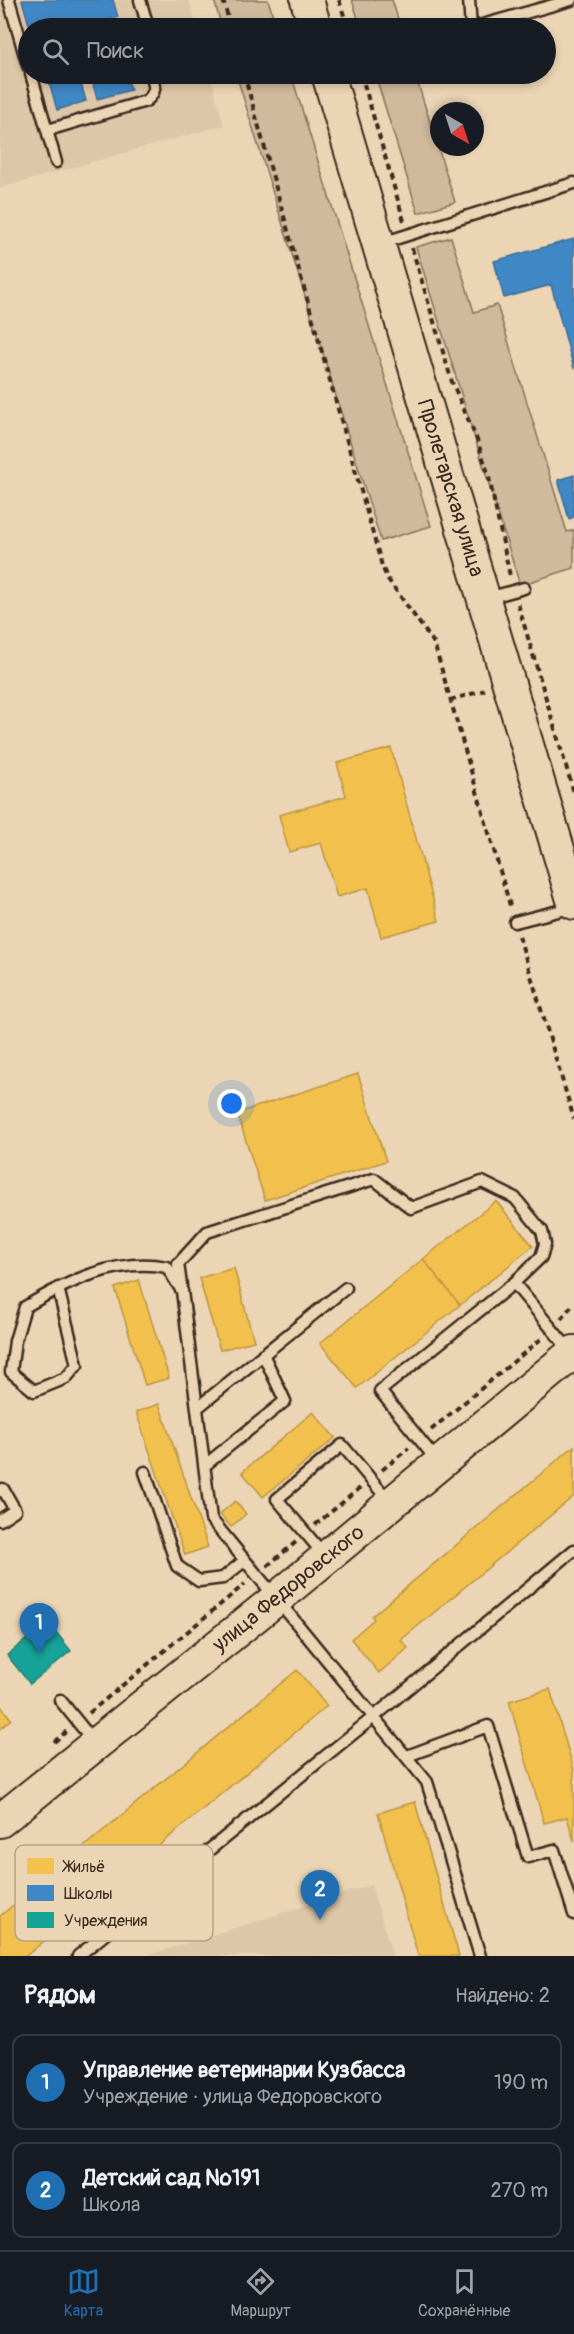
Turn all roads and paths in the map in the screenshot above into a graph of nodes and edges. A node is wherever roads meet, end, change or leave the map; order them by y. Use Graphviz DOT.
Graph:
graph roads {
  1 [pos="9,0"];
  2 [pos="140,0"];
  3 [pos="223,0"];
  4 [pos="307,0"];
  5 [pos="339,0"];
  6 [pos="469,0"];
  7 [pos="571,0"];
  8 [pos="145,18"];
  9 [pos="228,18"];
  10 [pos="312,18"];
  11 [pos="345,18"];
  12 [pos="471,18"];
  13 [pos="507,18"];
  14 [pos="18,31"];
  15 [pos="34,84"];
  16 [pos="154,84"];
  17 [pos="247,84"];
  18 [pos="331,84"];
  19 [pos="364,84"];
  20 [pos="48,130"];
  21 [pos="57,162"];
  22 [pos="574,183"];
  23 [pos="408,234"];
  24 [pos="379,244"];
  25 [pos="519,589"];
  26 [pos="484,599"];
  27 [pos="574,793"];
  28 [pos="574,905"];
  29 [pos="515,922"];
  30 [pos="574,1119"];
  31 [pos="514,1283"];
  32 [pos="58,1288"];
  33 [pos="346,1288"];
  34 [pos="182,1291"];
  35 [pos="574,1303"];
  36 [pos="552,1329"];
  37 [pos="573,1353"];
  38 [pos="263,1354"];
  39 [pos="197,1408"];
  40 [pos="419,1439"];
  41 [pos="440,1464"];
  42 [pos="204,1466"];
  43 [pos="145,1472"];
  44 [pos="371,1479"];
  45 [pos="0,1491"];
  46 [pos="391,1504"];
  47 [pos="0,1520"];
  48 [pos="306,1533"];
  49 [pos="574,1550"];
  50 [pos="327,1557"];
  51 [pos="244,1561"];
  52 [pos="255,1575"];
  53 [pos="275,1600"];
  54 [pos="60,1700"];
  55 [pos="375,1716"];
  56 [pos="87,1733"];
  57 [pos="52,1744"];
  58 [pos="407,1756"];
  59 [pos="0,1821"];
  60 [pos="213,1847"];
  61 [pos="574,1914"];
  62 [pos="97,1941"];
  63 [pos="78,1956"];
  64 [pos="480,1956"];
  1 -- 14 [label="lane"];
  2 -- 8 [label="lane"];
  3 -- 9 [label="path"];
  4 -- 10 [label="street"];
  5 -- 11 [label="path"];
  6 -- 12 [label="lane"];
  7 -- 13 [label="lane"];
  15 -- 20 [label="lane"];
  16 -- 20 [label="lane"];
  17 -- 29 [label="path"];
  18 -- 24 [label="street, Пролетарская улица"];
  19 -- 23 [label="path"];
  20 -- 21 [label="lane"];
  22 -- 23 [label="lane"];
  23 -- 24 [label="lane"];
  23 -- 25 [label="path"];
  24 -- 26 [label="street, Пролетарская улица"];
  25 -- 26 [label="lane"];
  25 -- 27 [label="path"];
  26 -- 28 [label="street, Пролетарская улица"];
  28 -- 29 [label="lane"];
  29 -- 30 [label="path"];
  31 -- 34 [label="lane"];
  31 -- 36 [label="lane"];
  31 -- 40 [label="lane"];
  32 -- 32 [label="lane"];
  32 -- 34 [label="lane"];
  33 -- 38 [label="lane"];
  34 -- 39 [label="lane"];
  35 -- 36 [label="path"];
  36 -- 37 [label="lane"];
  36 -- 40 [label="path"];
  37 -- 41 [label="street, улица Федоровского"];
  38 -- 39 [label="lane"];
  38 -- 42 [label="lane"];
  39 -- 42 [label="lane"];
  40 -- 41 [label="lane"];
  40 -- 44 [label="path"];
  41 -- 46 [label="street, улица Федоровского"];
  42 -- 51 [label="lane"];
  43 -- 51 [label="lane"];
  44 -- 46 [label="lane"];
  44 -- 48 [label="path"];
  44 -- 48 [label="lane"];
  45 -- 47 [label="lane"];
  46 -- 50 [label="street, улица Федоровского"];
  48 -- 50 [label="lane"];
  48 -- 52 [label="path"];
  49 -- 55 [label="lane"];
  50 -- 53 [label="street, улица Федоровского"];
  51 -- 52 [label="lane"];
  52 -- 53 [label="lane"];
  52 -- 56 [label="path"];
  53 -- 55 [label="lane"];
  53 -- 56 [label="street, улица Федоровского"];
  54 -- 56 [label="lane"];
  55 -- 58 [label="lane"];
  55 -- 60 [label="lane"];
  56 -- 57 [label="path"];
  56 -- 59 [label="street, улица Федоровского"];
  58 -- 61 [label="lane"];
  58 -- 64 [label="lane"];
  62 -- 63 [label="lane"];
}
